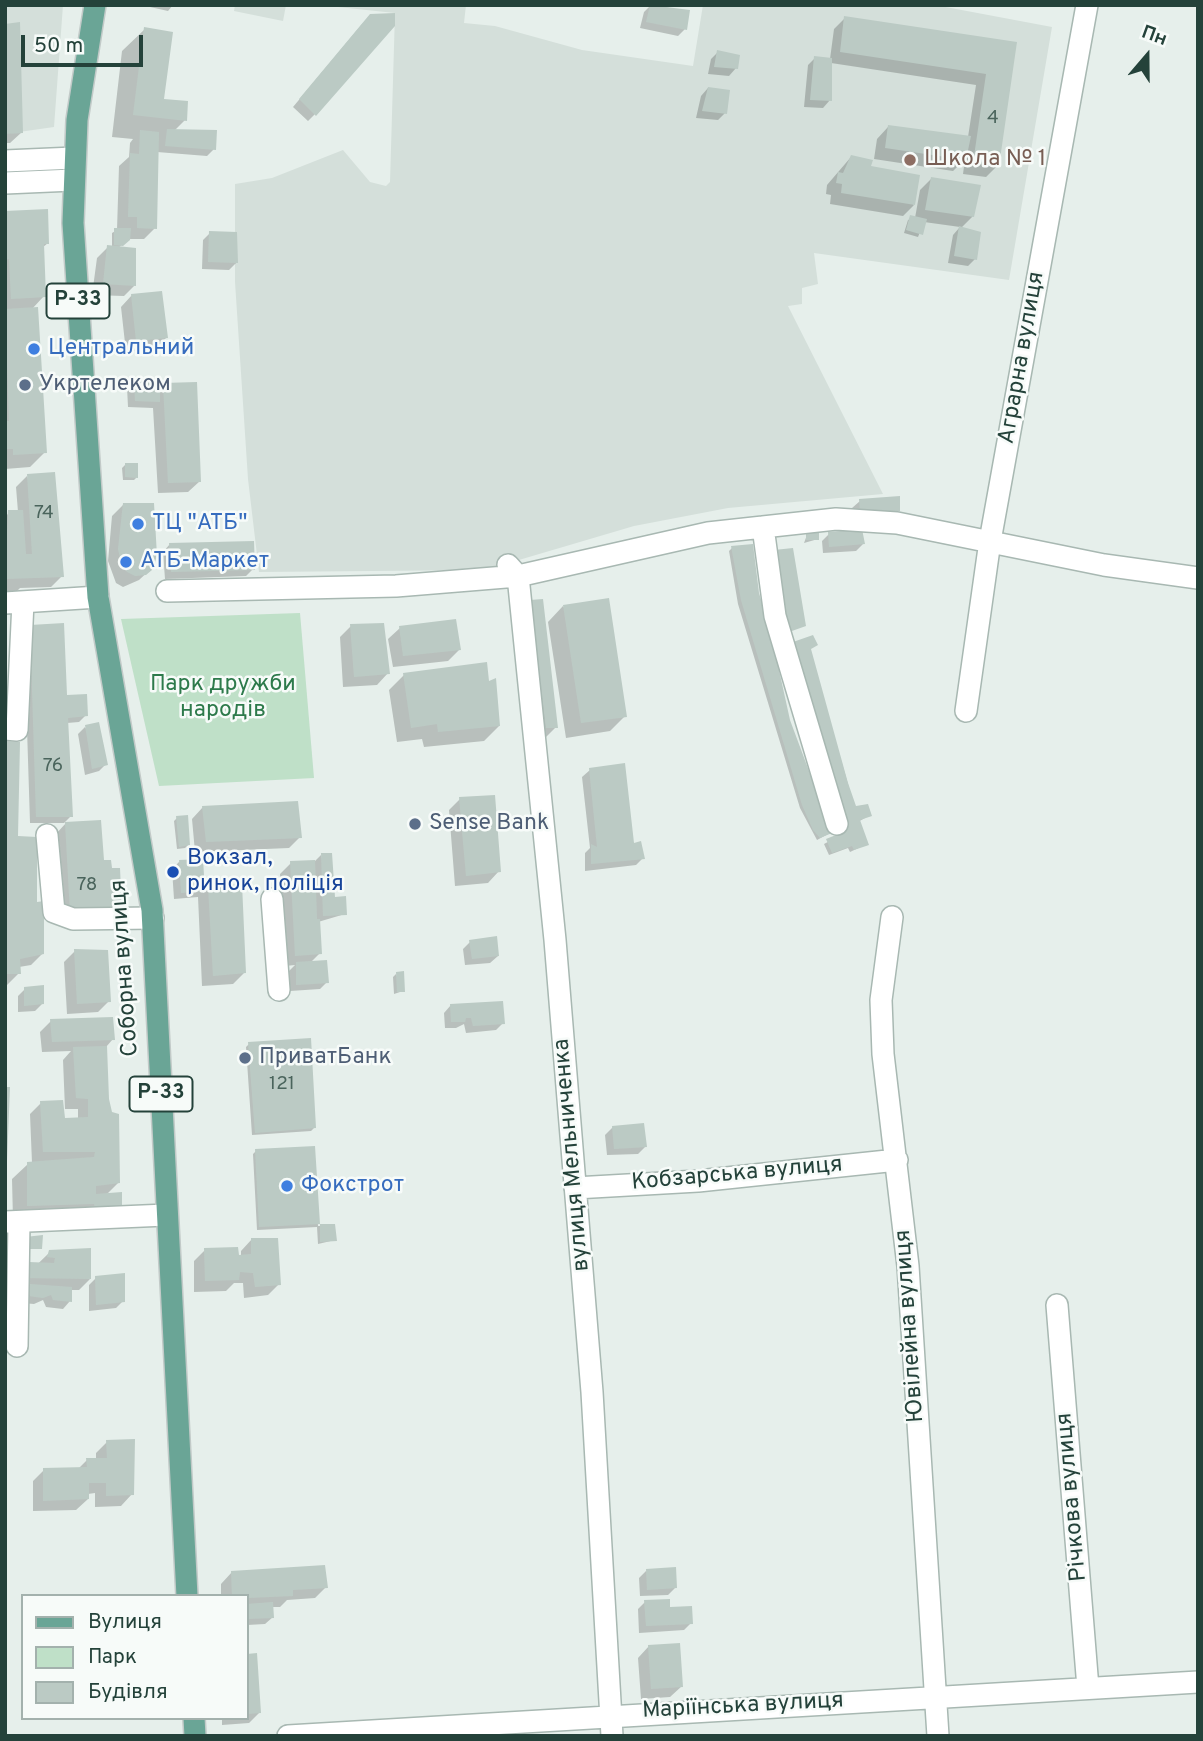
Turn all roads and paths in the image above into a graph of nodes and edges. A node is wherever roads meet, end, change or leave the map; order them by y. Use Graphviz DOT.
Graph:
graph roads {
  1 [pos="95,5"];
  2 [pos="1087,5"];
  3 [pos="74,158"];
  4 [pos="5,161"];
  5 [pos="73,180"];
  6 [pos="5,183"];
  7 [pos="763,527"];
  8 [pos="990,541"];
  9 [pos="513,570"];
  10 [pos="1198,578"];
  11 [pos="167,591"];
  12 [pos="98,597"];
  13 [pos="14,602"];
  14 [pos="12,675"];
  15 [pos="967,711"];
  16 [pos="5,729"];
  17 [pos="837,824"];
  18 [pos="47,835"];
  19 [pos="272,899"];
  20 [pos="892,917"];
  21 [pos="153,918"];
  22 [pos="279,990"];
  23 [pos="897,1160"];
  24 [pos="575,1188"];
  25 [pos="166,1215"];
  26 [pos="12,1222"];
  27 [pos="1058,1305"];
  28 [pos="17,1346"];
  29 [pos="187,1594"];
  30 [pos="1198,1682"];
  31 [pos="1088,1688"];
  32 [pos="935,1696"];
  33 [pos="610,1714"];
  34 [pos="288,1736"];
  35 [pos="612,1736"];
  36 [pos="938,1736"];
  1 -- 3 [label="main road, Соборна вулиця / Р-33"];
  2 -- 8 [label="street, Аграрна вулиця"];
  3 -- 4 [label="street"];
  3 -- 5 [label="main road, Соборна вулиця / Р-33"];
  5 -- 6 [label="street"];
  5 -- 12 [label="main road, Соборна вулиця / Р-33"];
  7 -- 8 [label="street"];
  7 -- 9 [label="street"];
  7 -- 17 [label="street"];
  8 -- 10 [label="street"];
  8 -- 15 [label="street, Аграрна вулиця"];
  9 -- 11 [label="street"];
  9 -- 24 [label="street, вулиця Мельниченка"];
  12 -- 13 [label="street"];
  12 -- 21 [label="main road, Соборна вулиця / Р-33"];
  13 -- 14 [label="street"];
  14 -- 16 [label="street"];
  18 -- 21 [label="street"];
  19 -- 22 [label="street"];
  20 -- 23 [label="street, Ювілейна вулиця"];
  21 -- 25 [label="main road, Соборна вулиця / Р-33"];
  23 -- 24 [label="street, Кобзарська вулиця"];
  23 -- 32 [label="street, Ювілейна вулиця"];
  24 -- 33 [label="street, вулиця Мельниченка"];
  25 -- 26 [label="street"];
  25 -- 29 [label="main road, Соборна вулиця / Р-33"];
  26 -- 28 [label="street"];
  27 -- 31 [label="street, Річкова вулиця"];
  30 -- 31 [label="street, Маріїнська вулиця"];
  31 -- 32 [label="street, Маріїнська вулиця"];
  32 -- 33 [label="street, Маріїнська вулиця"];
  32 -- 36 [label="street, Ювілейна вулиця"];
  33 -- 34 [label="street, Маріїнська вулиця"];
  33 -- 35 [label="street, вулиця Мельниченка"];
}
